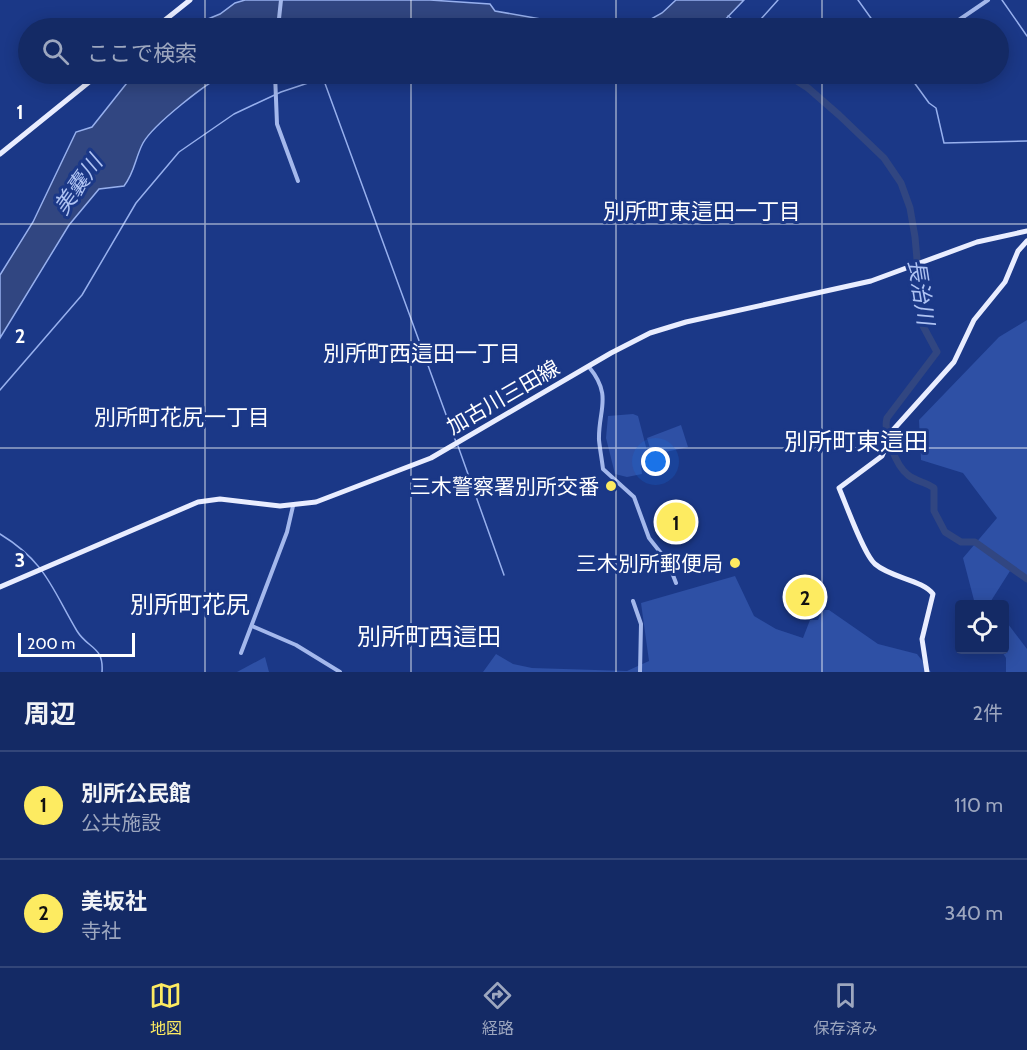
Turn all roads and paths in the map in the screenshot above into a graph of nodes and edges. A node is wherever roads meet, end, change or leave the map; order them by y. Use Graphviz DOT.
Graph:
graph roads {
  1 [pos="190,0"];
  2 [pos="281,0"];
  3 [pos="988,0"];
  4 [pos="168,18"];
  5 [pos="279,18"];
  6 [pos="962,18"];
  7 [pos="87,84"];
  8 [pos="274,84"];
  9 [pos="0,154"];
  10 [pos="298,181"];
  11 [pos="1027,231"];
  12 [pos="1027,241"];
  13 [pos="589,367"];
  14 [pos="293,506"];
  15 [pos="676,583"];
  16 [pos="0,587"];
  17 [pos="633,601"];
  18 [pos="252,626"];
  19 [pos="241,653"];
  20 [pos="340,672"];
  21 [pos="640,672"];
  22 [pos="927,672"];
  1 -- 4 [label="main road"];
  2 -- 5 [label="street"];
  3 -- 6 [label="street"];
  7 -- 9 [label="main road"];
  8 -- 10 [label="street"];
  11 -- 13 [label="main road, 加古川三田線"];
  12 -- 22 [label="main road"];
  13 -- 14 [label="main road, 加古川三田線"];
  13 -- 15 [label="street"];
  14 -- 16 [label="main road, 加古川三田線"];
  14 -- 18 [label="street"];
  17 -- 21 [label="street"];
  18 -- 19 [label="street"];
  18 -- 20 [label="street"];
}
